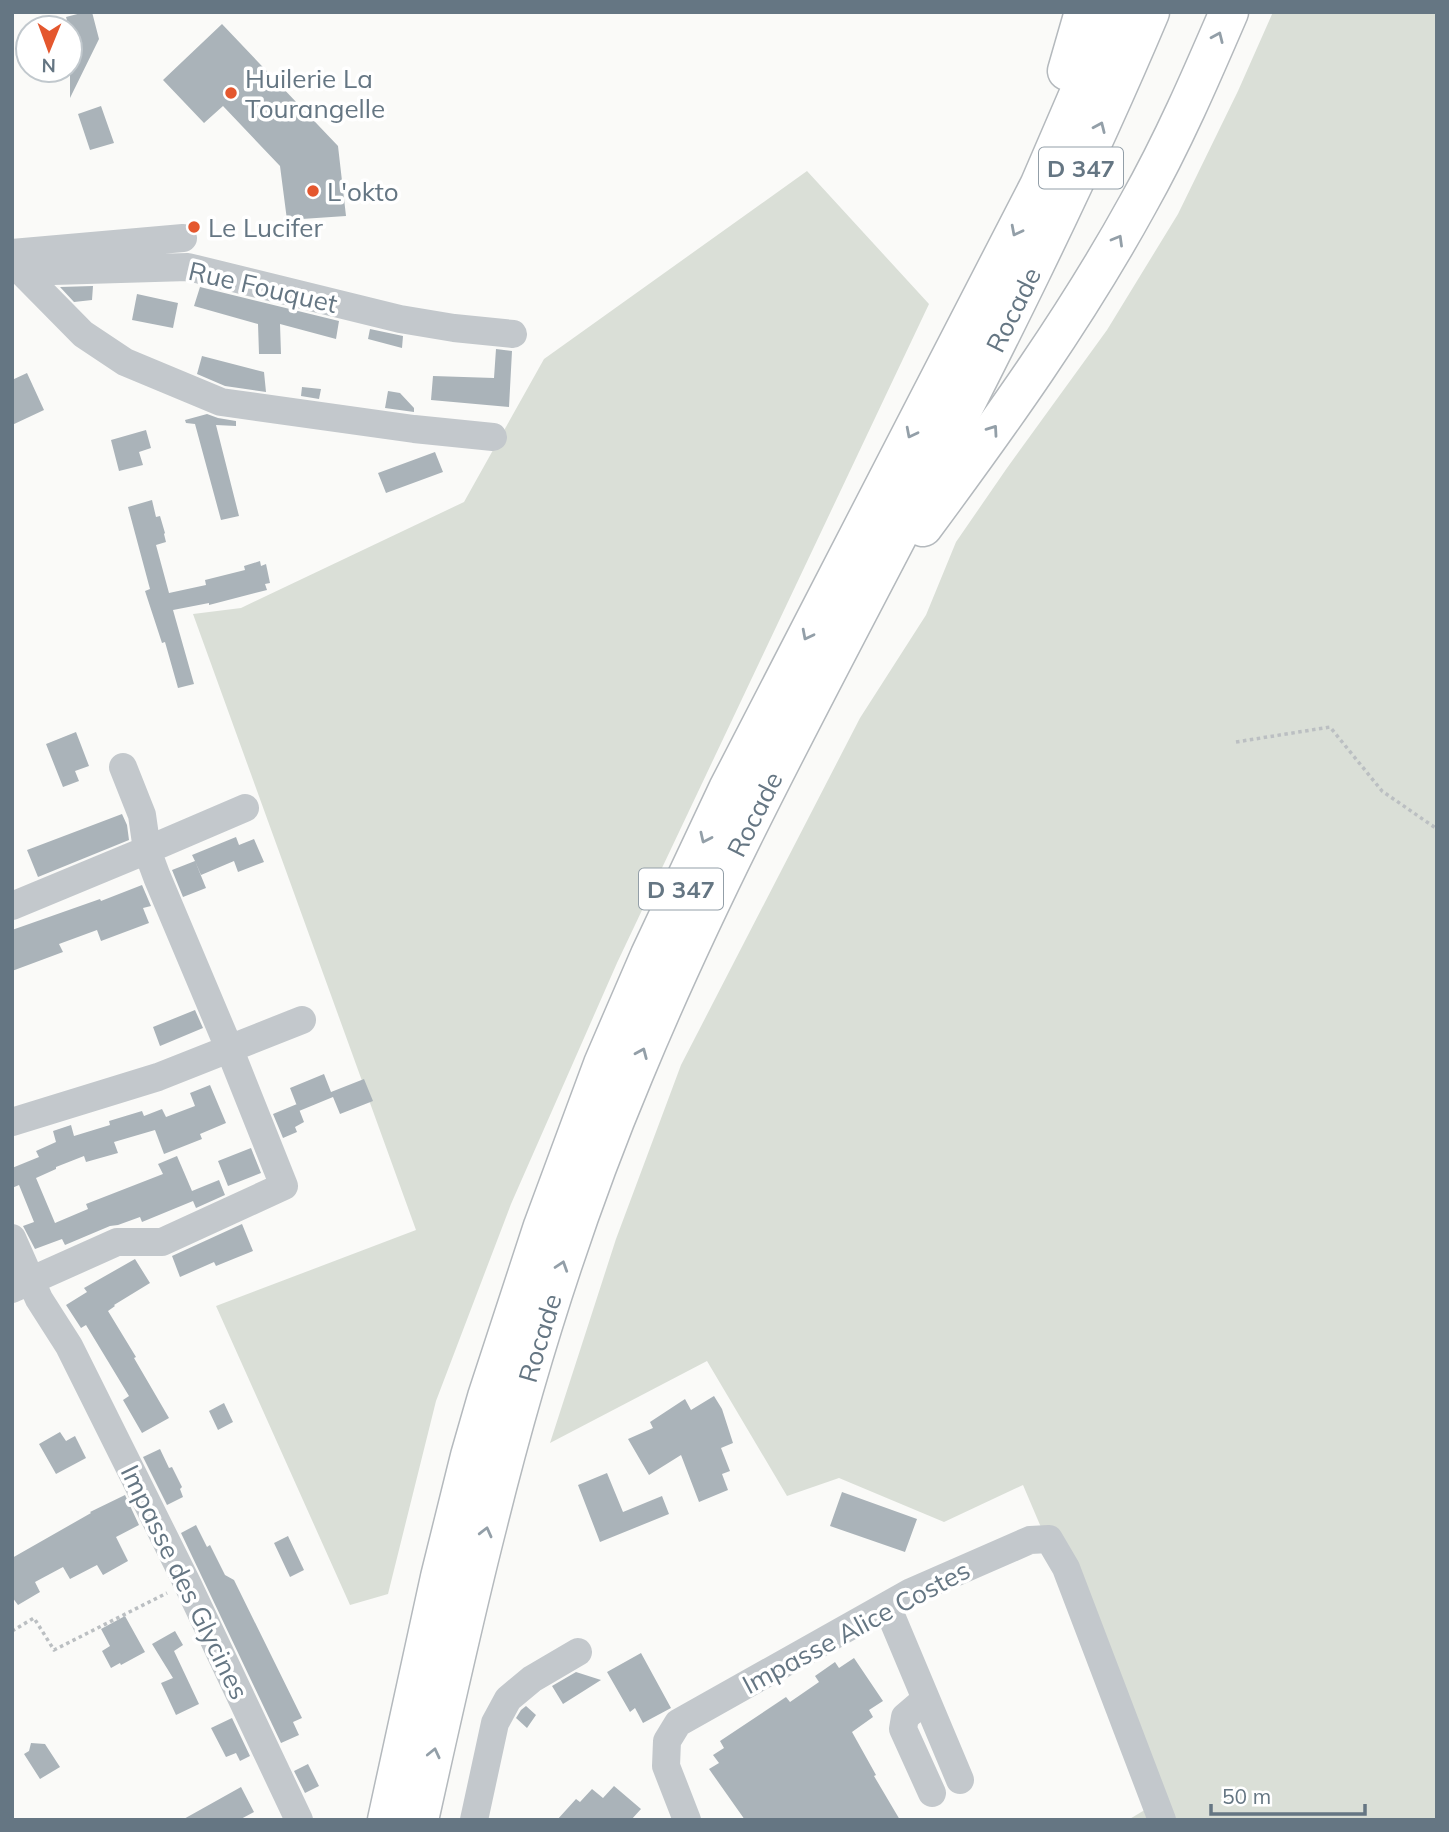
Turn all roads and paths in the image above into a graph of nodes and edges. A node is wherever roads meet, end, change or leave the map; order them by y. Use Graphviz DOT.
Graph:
graph roads {
  1 [pos="1084,12"];
  2 [pos="1114,12"];
  3 [pos="1150,12"];
  4 [pos="1229,12"];
  5 [pos="1039,186"];
  6 [pos="183,238"];
  7 [pos="13,263"];
  8 [pos="513,334"];
  9 [pos="494,437"];
  10 [pos="851,624"];
  11 [pos="1236,742"];
  12 [pos="124,767"];
  13 [pos="245,808"];
  14 [pos="1437,829"];
  15 [pos="147,850"];
  16 [pos="12,906"];
  17 [pos="302,1020"];
  18 [pos="229,1048"];
  19 [pos="12,1122"];
  20 [pos="12,1238"];
  21 [pos="21,1285"];
  22 [pos="187,1583"];
  23 [pos="887,1606"];
  24 [pos="12,1631"];
  25 [pos="578,1653"];
  26 [pos="926,1699"];
  27 [pos="960,1780"];
  28 [pos="932,1793"];
  29 [pos="299,1820"];
  30 [pos="387,1820"];
  31 [pos="419,1820"];
  32 [pos="474,1820"];
  33 [pos="687,1820"];
  34 [pos="1162,1820"];
  1 -- 5 [label="highway"];
  2 -- 5 [label="highway, D 347"];
  10 -- 3 [label="highway, Rocade / D 347, one-way"];
  10 -- 4 [label="highway, one-way"];
  5 -- 30 [label="highway, D 347, one-way"];
  6 -- 7 [label="street"];
  7 -- 8 [label="street, Rue Fouquet"];
  7 -- 9 [label="street"];
  31 -- 10 [label="highway, Rocade / D 347, one-way"];
  11 -- 14 [label="path"];
  12 -- 15 [label="street"];
  13 -- 15 [label="street"];
  15 -- 16 [label="street"];
  15 -- 18 [label="street"];
  17 -- 18 [label="street"];
  18 -- 19 [label="street"];
  18 -- 21 [label="street"];
  20 -- 21 [label="street, Impasse des Glycines"];
  21 -- 22 [label="street, Impasse des Glycines"];
  22 -- 24 [label="path"];
  22 -- 29 [label="street, Impasse des Glycines"];
  23 -- 26 [label="street"];
  23 -- 33 [label="street, Impasse Alice Costes"];
  23 -- 34 [label="street, Impasse Alice Costes"];
  25 -- 32 [label="street"];
  26 -- 27 [label="street"];
  26 -- 28 [label="street"];
}
